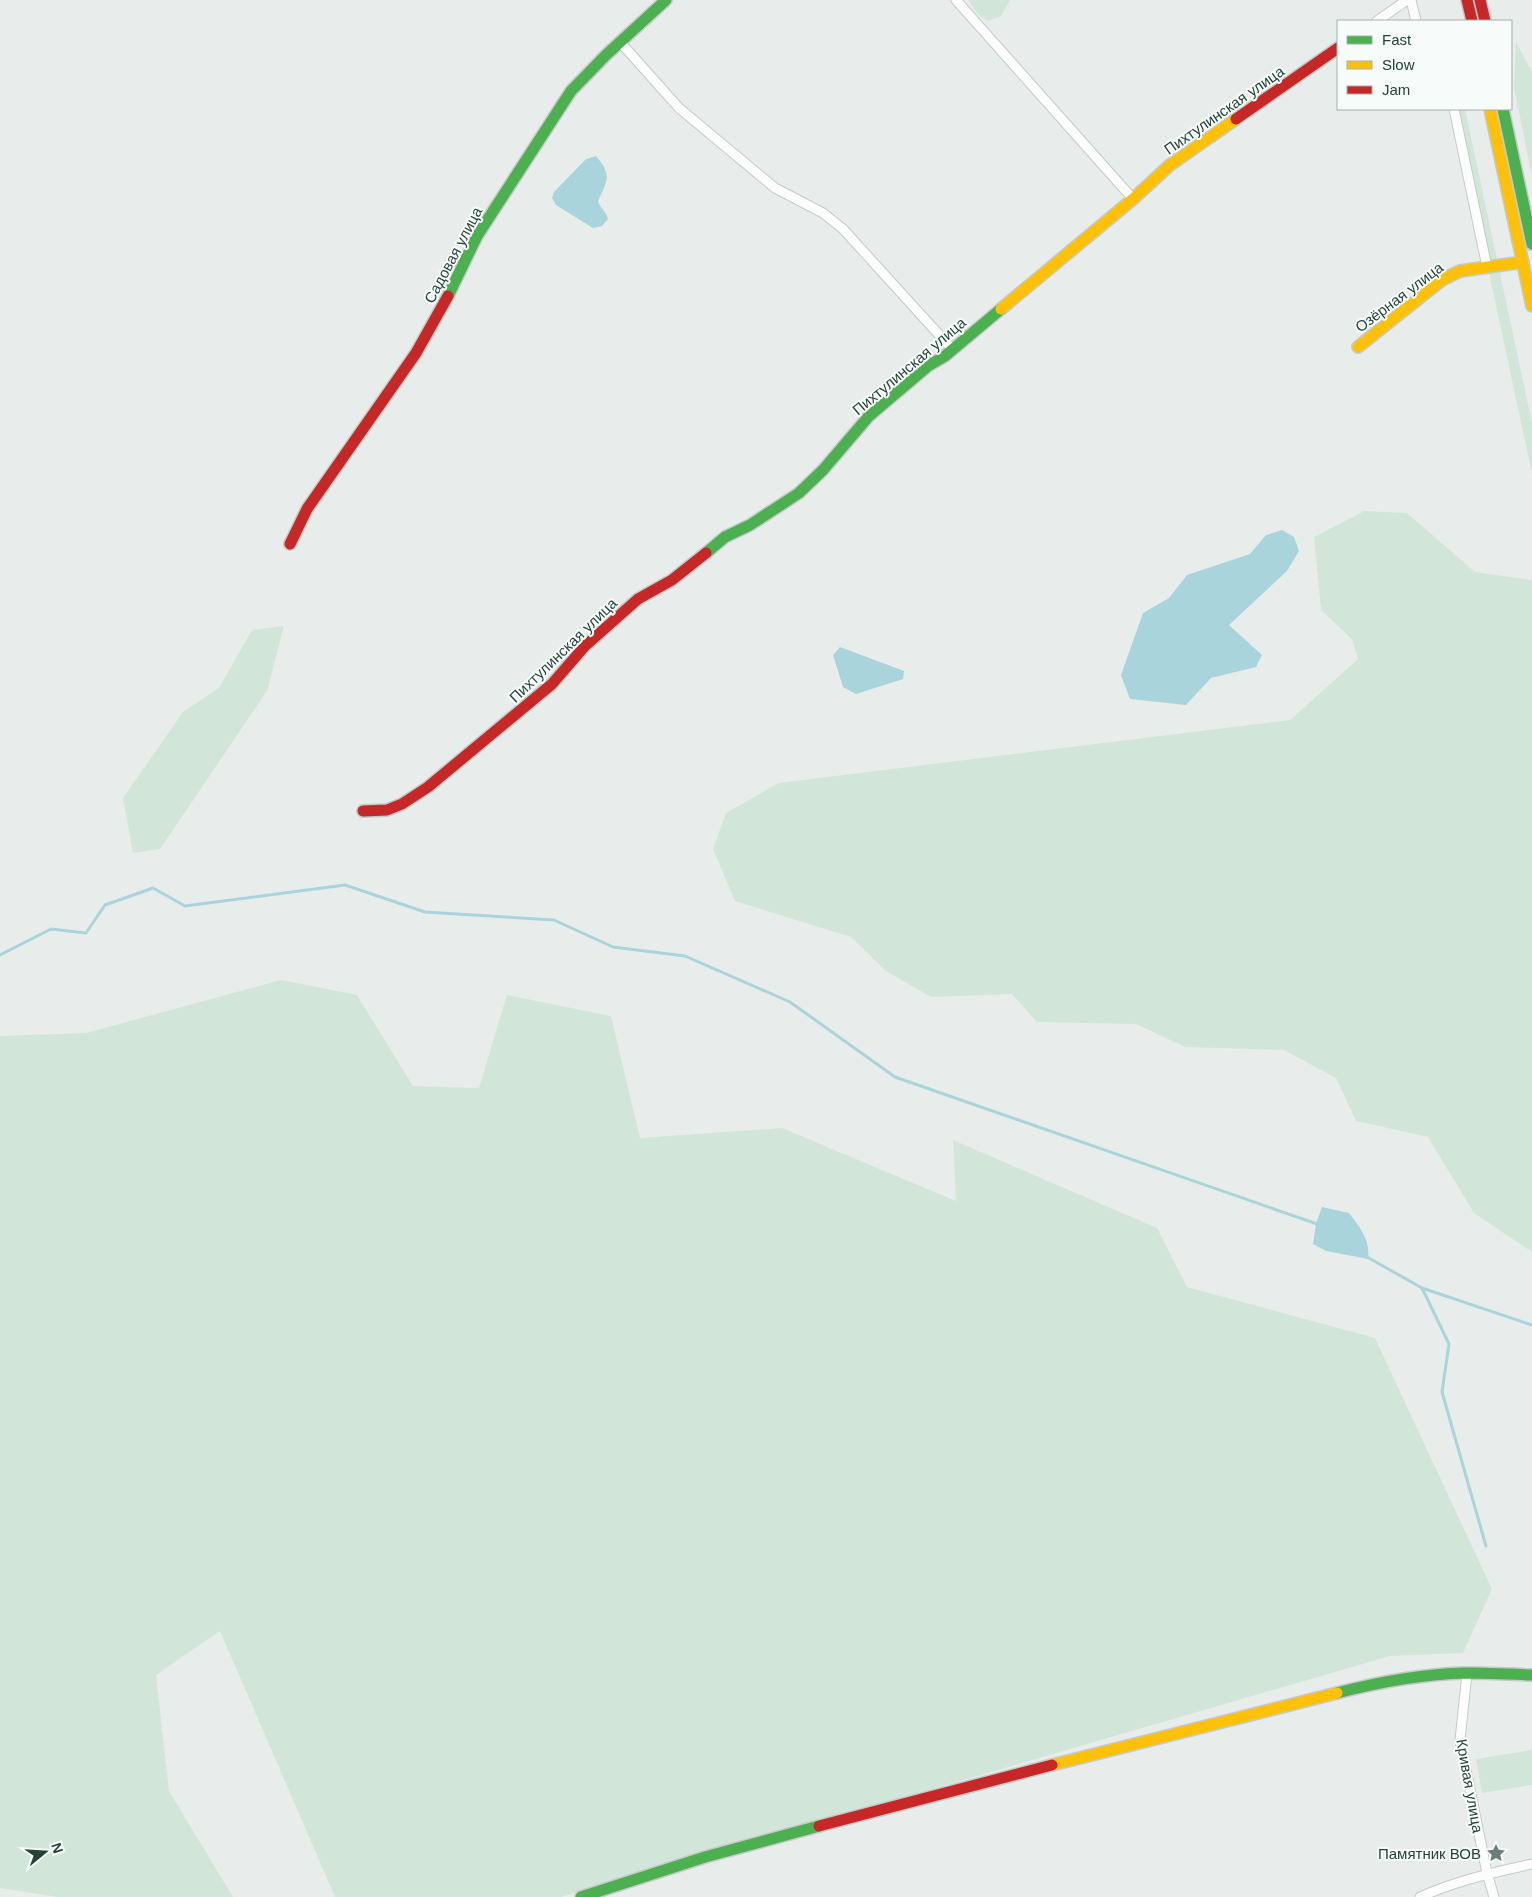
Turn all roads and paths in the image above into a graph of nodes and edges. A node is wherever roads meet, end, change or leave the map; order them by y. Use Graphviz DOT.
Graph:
graph roads {
  1 [pos="666,0"];
  2 [pos="956,0"];
  3 [pos="1408,0"];
  4 [pos="1412,0"];
  5 [pos="1467,0"];
  6 [pos="1480,0"];
  7 [pos="1378,20"];
  8 [pos="1416,20"];
  9 [pos="1472,20"];
  10 [pos="1485,20"];
  11 [pos="621,43"];
  12 [pos="1337,49"];
  13 [pos="1454,110"];
  14 [pos="1490,110"];
  15 [pos="1504,110"];
  16 [pos="1133,199"];
  17 [pos="1532,244"];
  18 [pos="1523,262"];
  19 [pos="1487,266"];
  20 [pos="1532,306"];
  21 [pos="1358,347"];
  22 [pos="952,349"];
  23 [pos="290,544"];
  24 [pos="363,811"];
  25 [pos="1467,1673"];
  26 [pos="1532,1675"];
  27 [pos="1532,1864"];
  28 [pos="1487,1874"];
  29 [pos="581,1897"];
  30 [pos="1420,1897"];
  31 [pos="1494,1897"];
  1 -- 11 [label="street, Садовая улица"];
  2 -- 16 [label="street"];
  3 -- 7 [label="street"];
  4 -- 8 [label="street"];
  5 -- 9 [label="street"];
  6 -- 10 [label="street"];
  11 -- 22 [label="street"];
  11 -- 23 [label="street, Садовая улица"];
  12 -- 16 [label="street, Пихтулинская улица"];
  13 -- 19 [label="street"];
  14 -- 18 [label="street"];
  15 -- 17 [label="street"];
  16 -- 22 [label="street, Пихтулинская улица"];
  18 -- 19 [label="street, Озёрная улица"];
  18 -- 20 [label="street"];
  19 -- 21 [label="street, Озёрная улица"];
  22 -- 24 [label="street, Пихтулинская улица"];
  25 -- 26 [label="street"];
  25 -- 28 [label="street, Кривая улица"];
  25 -- 29 [label="street"];
  27 -- 28 [label="street"];
  28 -- 30 [label="street"];
  28 -- 31 [label="street, Кривая улица"];
}
